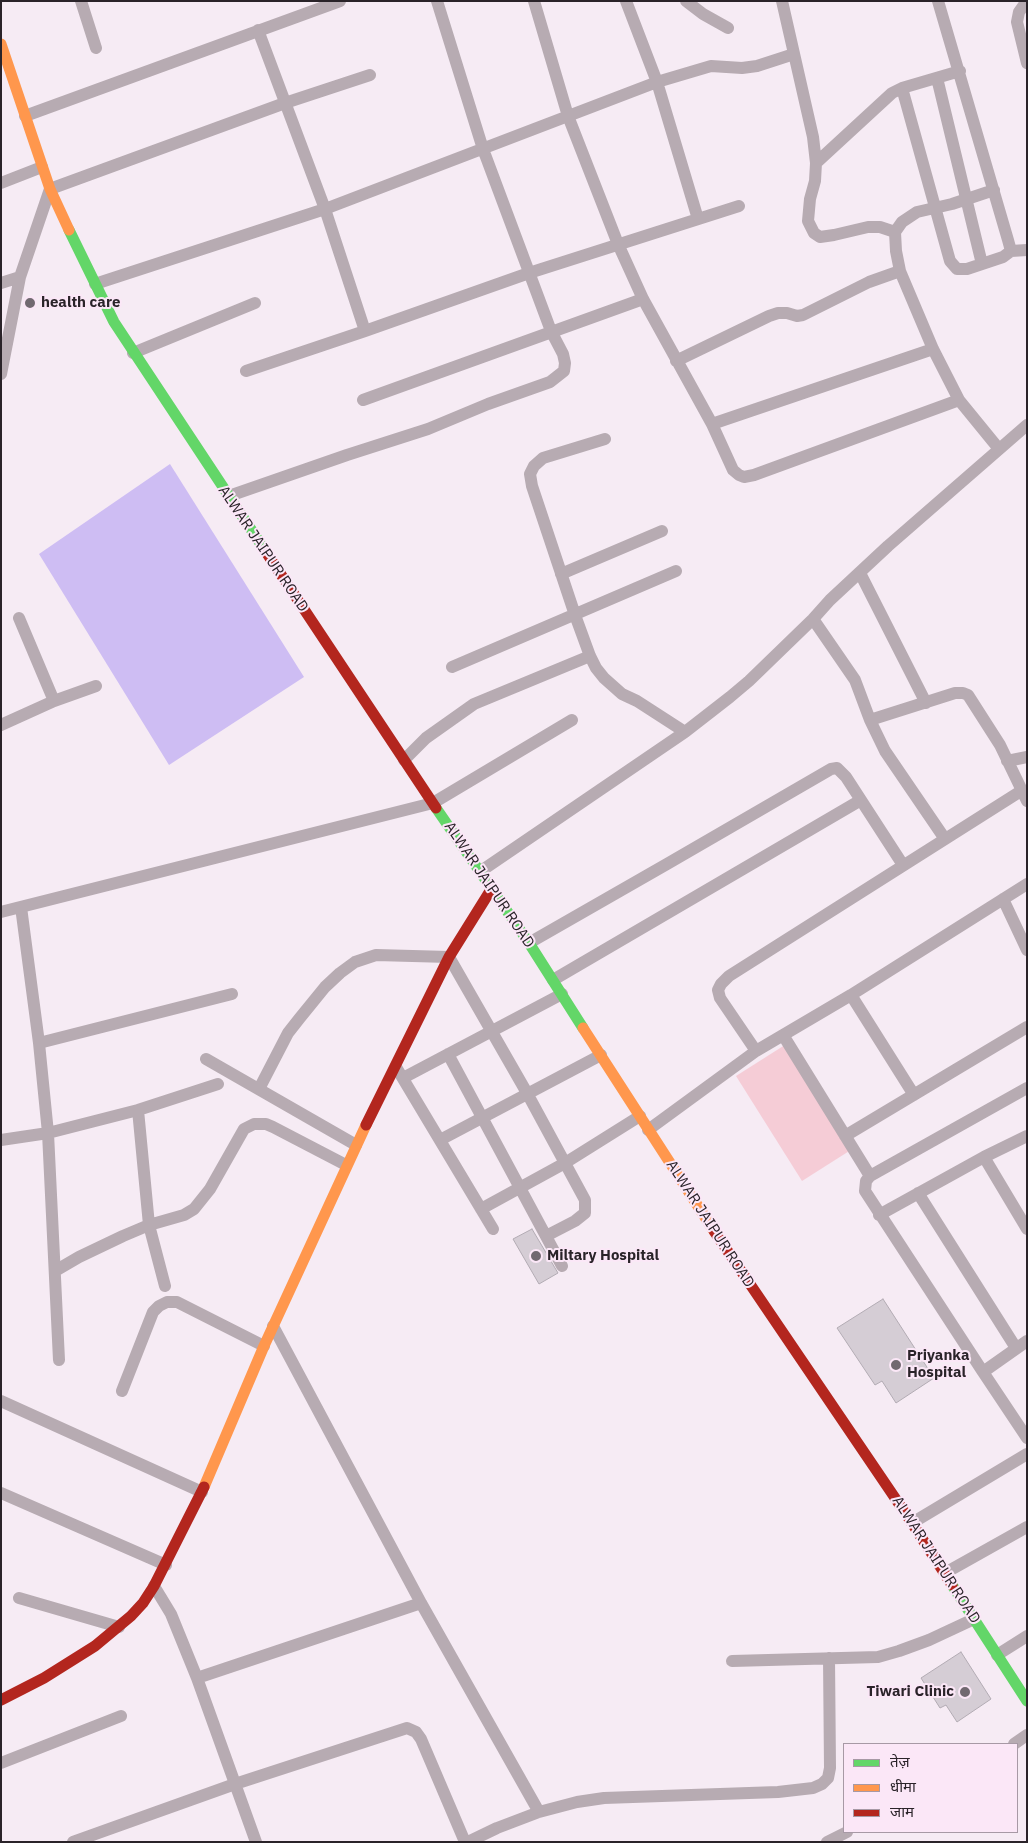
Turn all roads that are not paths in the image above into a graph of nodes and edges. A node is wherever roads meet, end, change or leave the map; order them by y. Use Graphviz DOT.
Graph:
graph roads {
  1 [pos="81,1"];
  2 [pos="340,1"];
  3 [pos="437,1"];
  4 [pos="534,1"];
  5 [pos="626,1"];
  6 [pos="686,1"];
  7 [pos="782,1"];
  8 [pos="938,1"];
  9 [pos="1027,4"];
  10 [pos="728,28"];
  11 [pos="258,30"];
  12 [pos="1,44"];
  13 [pos="96,48"];
  14 [pos="794,54"];
  15 [pos="1027,64"];
  16 [pos="960,71"];
  17 [pos="370,75"];
  18 [pos="937,78"];
  19 [pos="657,82"];
  20 [pos="902,88"];
  21 [pos="285,103"];
  22 [pos="25,116"];
  23 [pos="568,116"];
  24 [pos="483,149"];
  25 [pos="816,163"];
  26 [pos="42,167"];
  27 [pos="1,183"];
  28 [pos="50,189"];
  29 [pos="994,190"];
  30 [pos="966,200"];
  31 [pos="739,206"];
  32 [pos="936,206"];
  33 [pos="325,209"];
  34 [pos="698,220"];
  35 [pos="895,232"];
  36 [pos="618,244"];
  37 [pos="1027,250"];
  38 [pos="1011,251"];
  39 [pos="982,264"];
  40 [pos="900,271"];
  41 [pos="529,273"];
  42 [pos="20,276"];
  43 [pos="1,283"];
  44 [pos="95,284"];
  45 [pos="642,299"];
  46 [pos="255,304"];
  47 [pos="365,331"];
  48 [pos="551,331"];
  49 [pos="933,349"];
  50 [pos="133,353"];
  51 [pos="676,361"];
  52 [pos="246,370"];
  53 [pos="1,374"];
  54 [pos="363,400"];
  55 [pos="959,400"];
  56 [pos="712,424"];
  57 [pos="1027,425"];
  58 [pos="605,439"];
  59 [pos="999,449"];
  60 [pos="229,496"];
  61 [pos="662,531"];
  62 [pos="676,571"];
  63 [pos="860,573"];
  64 [pos="562,574"];
  65 [pos="576,615"];
  66 [pos="18,618"];
  67 [pos="813,619"];
  68 [pos="590,656"];
  69 [pos="452,667"];
  70 [pos="96,686"];
  71 [pos="54,702"];
  72 [pos="926,703"];
  73 [pos="572,720"];
  74 [pos="870,720"];
  75 [pos="1,726"];
  76 [pos="685,732"];
  77 [pos="1027,757"];
  78 [pos="404,760"];
  79 [pos="1007,761"];
  80 [pos="1024,796"];
  81 [pos="861,800"];
  82 [pos="433,803"];
  83 [pos="945,839"];
  84 [pos="903,865"];
  85 [pos="481,871"];
  86 [pos="1027,884"];
  87 [pos="492,888"];
  88 [pos="1003,899"];
  89 [pos="20,908"];
  90 [pos="1,912"];
  91 [pos="529,942"];
  92 [pos="1027,950"];
  93 [pos="449,957"];
  94 [pos="553,980"];
  95 [pos="232,994"];
  96 [pos="562,994"];
  97 [pos="851,995"];
  98 [pos="1027,1028"];
  99 [pos="491,1031"];
  100 [pos="783,1035"];
  101 [pos="39,1043"];
  102 [pos="756,1051"];
  103 [pos="448,1054"];
  104 [pos="601,1055"];
  105 [pos="206,1059"];
  106 [pos="399,1072"];
  107 [pos="218,1084"];
  108 [pos="1027,1088"];
  109 [pos="259,1089"];
  110 [pos="527,1093"];
  111 [pos="914,1095"];
  112 [pos="138,1110"];
  113 [pos="640,1116"];
  114 [pos="482,1118"];
  115 [pos="648,1130"];
  116 [pos="48,1133"];
  117 [pos="846,1136"];
  118 [pos="1027,1136"];
  119 [pos="1,1140"];
  120 [pos="440,1140"];
  121 [pos="356,1145"];
  122 [pos="984,1157"];
  123 [pos="565,1163"];
  124 [pos="346,1165"];
  125 [pos="870,1176"];
  126 [pos="520,1188"];
  127 [pos="918,1193"];
  128 [pos="481,1209"];
  129 [pos="879,1215"];
  130 [pos="149,1225"];
  131 [pos="493,1229"];
  132 [pos="1027,1229"];
  133 [pos="546,1236"];
  134 [pos="562,1266"];
  135 [pos="55,1271"];
  136 [pos="165,1286"];
  137 [pos="273,1326"];
  138 [pos="1021,1345"];
  139 [pos="264,1346"];
  140 [pos="59,1360"];
  141 [pos="982,1372"];
  142 [pos="122,1392"];
  143 [pos="1,1401"];
  144 [pos="1027,1438"];
  145 [pos="1027,1454"];
  146 [pos="202,1492"];
  147 [pos="1,1493"];
  148 [pos="912,1523"];
  149 [pos="1027,1527"];
  150 [pos="166,1565"];
  151 [pos="945,1573"];
  152 [pos="154,1586"];
  153 [pos="19,1598"];
  154 [pos="421,1603"];
  155 [pos="974,1619"];
  156 [pos="119,1627"];
  157 [pos="1027,1636"];
  158 [pos="997,1655"];
  159 [pos="829,1658"];
  160 [pos="732,1661"];
  161 [pos="197,1678"];
  162 [pos="1,1700"];
  163 [pos="1027,1701"];
  164 [pos="121,1716"];
  165 [pos="1027,1735"];
  166 [pos="1015,1743"];
  167 [pos="1,1763"];
  168 [pos="235,1784"];
  169 [pos="539,1812"];
  170 [pos="845,1833"];
  171 [pos="73,1842"];
  172 [pos="256,1842"];
  173 [pos="466,1842"];
  174 [pos="827,1842"];
  1 -- 13 [label="street"];
  2 -- 11 [label="street"];
  3 -- 24 [label="street"];
  4 -- 23 [label="street"];
  5 -- 19 [label="street"];
  6 -- 10 [label="street"];
  7 -- 14 [label="street"];
  8 -- 16 [label="street"];
  9 -- 15 [label="street"];
  11 -- 21 [label="street"];
  11 -- 22 [label="street"];
  12 -- 22 [label="main road, ALWAR JAIPUR ROAD"];
  14 -- 19 [label="street"];
  14 -- 25 [label="street"];
  16 -- 18 [label="street"];
  16 -- 29 [label="street"];
  17 -- 21 [label="street"];
  18 -- 20 [label="street"];
  18 -- 30 [label="street"];
  19 -- 23 [label="street"];
  19 -- 34 [label="street"];
  20 -- 25 [label="street"];
  20 -- 32 [label="street"];
  21 -- 28 [label="street"];
  21 -- 33 [label="street"];
  22 -- 26 [label="main road, ALWAR JAIPUR ROAD"];
  23 -- 24 [label="street"];
  23 -- 36 [label="street"];
  24 -- 33 [label="street"];
  24 -- 41 [label="street"];
  25 -- 35 [label="street"];
  26 -- 27 [label="street"];
  26 -- 28 [label="main road, ALWAR JAIPUR ROAD"];
  28 -- 42 [label="street"];
  28 -- 44 [label="main road, ALWAR JAIPUR ROAD"];
  29 -- 30 [label="street"];
  29 -- 38 [label="street"];
  30 -- 32 [label="street"];
  30 -- 39 [label="street"];
  31 -- 34 [label="street"];
  32 -- 35 [label="street"];
  32 -- 39 [label="street"];
  33 -- 44 [label="street"];
  33 -- 47 [label="street"];
  34 -- 36 [label="street"];
  35 -- 40 [label="street"];
  36 -- 41 [label="street"];
  36 -- 45 [label="street"];
  37 -- 38 [label="street"];
  38 -- 39 [label="street"];
  40 -- 49 [label="street"];
  40 -- 51 [label="street"];
  41 -- 47 [label="street"];
  41 -- 48 [label="street"];
  42 -- 43 [label="street"];
  42 -- 53 [label="street"];
  44 -- 50 [label="main road, ALWAR JAIPUR ROAD"];
  45 -- 48 [label="street"];
  45 -- 51 [label="street"];
  46 -- 50 [label="street"];
  47 -- 52 [label="street"];
  48 -- 54 [label="street"];
  48 -- 60 [label="street"];
  49 -- 55 [label="street"];
  49 -- 56 [label="street"];
  50 -- 60 [label="main road, ALWAR JAIPUR ROAD"];
  51 -- 56 [label="street"];
  55 -- 56 [label="street"];
  55 -- 59 [label="street"];
  57 -- 59 [label="street"];
  58 -- 64 [label="street"];
  59 -- 63 [label="street"];
  60 -- 78 [label="main road, ALWAR JAIPUR ROAD"];
  61 -- 64 [label="street"];
  62 -- 65 [label="street"];
  63 -- 67 [label="street"];
  63 -- 72 [label="street"];
  64 -- 65 [label="street"];
  65 -- 68 [label="street"];
  65 -- 69 [label="street"];
  66 -- 71 [label="street"];
  67 -- 74 [label="street"];
  67 -- 76 [label="street"];
  68 -- 76 [label="street"];
  68 -- 78 [label="street"];
  70 -- 71 [label="street"];
  71 -- 75 [label="street"];
  72 -- 74 [label="street"];
  72 -- 79 [label="street"];
  73 -- 82 [label="street"];
  74 -- 83 [label="street"];
  76 -- 85 [label="street"];
  77 -- 79 [label="street"];
  78 -- 82 [label="main road, ALWAR JAIPUR ROAD"];
  79 -- 80 [label="street"];
  80 -- 83 [label="street"];
  81 -- 84 [label="street"];
  81 -- 91 [label="street"];
  81 -- 94 [label="street"];
  82 -- 85 [label="main road, ALWAR JAIPUR ROAD"];
  82 -- 89 [label="street"];
  83 -- 84 [label="street"];
  84 -- 102 [label="street"];
  85 -- 87 [label="main road, ALWAR JAIPUR ROAD"];
  86 -- 88 [label="street"];
  87 -- 91 [label="main road, ALWAR JAIPUR ROAD"];
  87 -- 93 [label="main road"];
  88 -- 92 [label="street"];
  88 -- 97 [label="street"];
  89 -- 90 [label="street"];
  89 -- 101 [label="street"];
  91 -- 94 [label="main road, ALWAR JAIPUR ROAD"];
  93 -- 99 [label="street"];
  93 -- 106 [label="main road"];
  93 -- 109 [label="street"];
  94 -- 96 [label="main road, ALWAR JAIPUR ROAD"];
  95 -- 101 [label="street"];
  96 -- 99 [label="street"];
  96 -- 104 [label="main road, ALWAR JAIPUR ROAD"];
  97 -- 100 [label="street"];
  97 -- 111 [label="street"];
  98 -- 111 [label="street"];
  99 -- 103 [label="street"];
  99 -- 110 [label="street"];
  100 -- 102 [label="street"];
  100 -- 117 [label="street"];
  101 -- 116 [label="street"];
  102 -- 115 [label="street"];
  103 -- 106 [label="street"];
  103 -- 114 [label="street"];
  104 -- 110 [label="street"];
  104 -- 113 [label="main road, ALWAR JAIPUR ROAD"];
  105 -- 109 [label="street"];
  106 -- 120 [label="street"];
  106 -- 121 [label="main road"];
  107 -- 112 [label="street"];
  108 -- 125 [label="street"];
  109 -- 121 [label="street"];
  110 -- 114 [label="street"];
  110 -- 123 [label="street"];
  111 -- 117 [label="street"];
  112 -- 116 [label="street"];
  112 -- 130 [label="street"];
  113 -- 115 [label="main road, ALWAR JAIPUR ROAD"];
  113 -- 123 [label="street"];
  114 -- 120 [label="street"];
  114 -- 126 [label="street"];
  115 -- 148 [label="main road, ALWAR JAIPUR ROAD"];
  116 -- 119 [label="street"];
  116 -- 135 [label="street"];
  117 -- 125 [label="street"];
  118 -- 122 [label="street"];
  120 -- 128 [label="street"];
  121 -- 124 [label="main road"];
  122 -- 127 [label="street"];
  122 -- 132 [label="street"];
  123 -- 126 [label="street"];
  123 -- 133 [label="street"];
  124 -- 130 [label="street"];
  124 -- 137 [label="main road"];
  125 -- 129 [label="street"];
  126 -- 128 [label="street"];
  126 -- 133 [label="street"];
  127 -- 129 [label="street"];
  127 -- 138 [label="street"];
  128 -- 131 [label="street"];
  129 -- 141 [label="street"];
  130 -- 135 [label="street"];
  130 -- 136 [label="street"];
  133 -- 134 [label="street"];
  135 -- 140 [label="street"];
  137 -- 139 [label="main road"];
  137 -- 154 [label="street"];
  138 -- 141 [label="street"];
  139 -- 142 [label="street"];
  139 -- 146 [label="main road"];
  141 -- 144 [label="street"];
  143 -- 146 [label="street"];
  145 -- 148 [label="street"];
  146 -- 150 [label="main road"];
  147 -- 150 [label="street"];
  148 -- 151 [label="main road, ALWAR JAIPUR ROAD"];
  149 -- 151 [label="street"];
  150 -- 152 [label="main road"];
  151 -- 155 [label="main road, ALWAR JAIPUR ROAD"];
  152 -- 156 [label="main road"];
  152 -- 161 [label="street"];
  153 -- 156 [label="street"];
  154 -- 161 [label="street"];
  154 -- 169 [label="street"];
  155 -- 158 [label="main road, ALWAR JAIPUR ROAD"];
  155 -- 159 [label="street"];
  156 -- 162 [label="main road"];
  157 -- 158 [label="street"];
  158 -- 163 [label="main road, ALWAR JAIPUR ROAD"];
  159 -- 160 [label="street"];
  159 -- 169 [label="street"];
  161 -- 168 [label="street"];
  164 -- 167 [label="street"];
  165 -- 166 [label="street"];
  168 -- 171 [label="street"];
  168 -- 172 [label="street"];
  168 -- 173 [label="street"];
  169 -- 173 [label="street"];
  170 -- 174 [label="street"];
}
